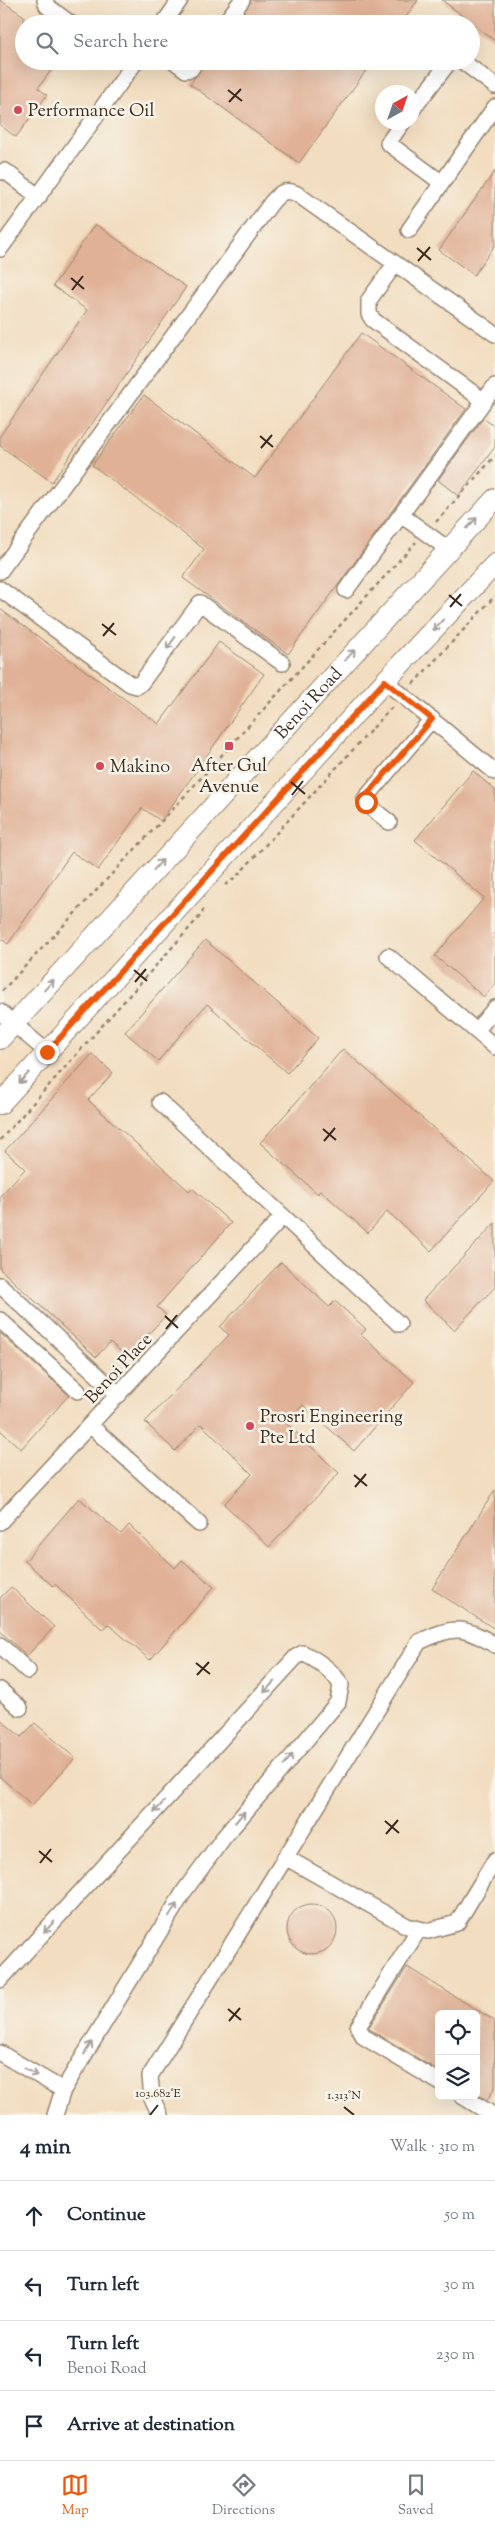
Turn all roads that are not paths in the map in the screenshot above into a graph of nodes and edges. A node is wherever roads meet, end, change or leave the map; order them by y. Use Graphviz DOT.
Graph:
graph roads {
  1 [pos="45,0"];
  2 [pos="180,0"];
  3 [pos="242,0"];
  4 [pos="59,15"];
  5 [pos="169,15"];
  6 [pos="231,15"];
  7 [pos="125,70"];
  8 [pos="443,70"];
  9 [pos="474,70"];
  10 [pos="495,86"];
  11 [pos="420,100"];
  12 [pos="495,107"];
  13 [pos="397,130"];
  14 [pos="0,172"];
  15 [pos="442,183"];
  16 [pos="39,197"];
  17 [pos="409,230"];
  18 [pos="0,249"];
  19 [pos="396,264"];
  20 [pos="495,334"];
  21 [pos="495,386"];
  22 [pos="484,401"];
  23 [pos="495,498"];
  24 [pos="401,515"];
  25 [pos="448,549"];
  26 [pos="495,564"];
  27 [pos="0,571"];
  28 [pos="0,590"];
  29 [pos="346,590"];
  30 [pos="282,662"];
  31 [pos="385,681"];
  32 [pos="432,719"];
  33 [pos="495,772"];
  34 [pos="388,822"];
  35 [pos="388,956"];
  36 [pos="495,1008"];
  37 [pos="7,1018"];
  38 [pos="476,1031"];
  39 [pos="0,1039"];
  40 [pos="495,1047"];
  41 [pos="47,1052"];
  42 [pos="160,1102"];
  43 [pos="0,1104"];
  44 [pos="282,1216"];
  45 [pos="0,1285"];
  46 [pos="0,1320"];
  47 [pos="399,1324"];
  48 [pos="78,1391"];
  49 [pos="119,1395"];
  50 [pos="91,1426"];
  51 [pos="0,1522"];
  52 [pos="199,1524"];
  53 [pos="0,1645"];
  54 [pos="495,1645"];
  55 [pos="28,1671"];
  56 [pos="0,1690"];
  57 [pos="20,1708"];
  58 [pos="285,1857"];
  59 [pos="495,1860"];
  60 [pos="419,1929"];
  61 [pos="0,1980"];
  62 [pos="0,2053"];
  63 [pos="435,2080"];
  64 [pos="63,2090"];
  65 [pos="469,2100"];
  66 [pos="55,2115"];
  67 [pos="160,2115"];
  68 [pos="493,2115"];
  1 -- 4 [label="street"];
  2 -- 5 [label="street"];
  3 -- 6 [label="street"];
  7 -- 16 [label="street"];
  8 -- 11 [label="street"];
  9 -- 10 [label="street"];
  12 -- 15 [label="street"];
  13 -- 15 [label="street"];
  14 -- 16 [label="street"];
  15 -- 17 [label="street"];
  16 -- 18 [label="street"];
  19 -- 20 [label="street"];
  19 -- 22 [label="street"];
  19 -- 27 [label="street"];
  21 -- 22 [label="street"];
  22 -- 24 [label="street"];
  25 -- 23 [label="main road, Benoi Road, one-way"];
  24 -- 25 [label="street"];
  24 -- 29 [label="street"];
  37 -- 25 [label="main road, Benoi Road, one-way"];
  26 -- 31 [label="main road, one-way"];
  30 -- 28 [label="street, one-way"];
  31 -- 32 [label="street"];
  31 -- 41 [label="main road"];
  32 -- 33 [label="street"];
  32 -- 34 [label="street"];
  35 -- 38 [label="street"];
  36 -- 38 [label="street"];
  37 -- 39 [label="main road, Benoi Road"];
  37 -- 41 [label="street"];
  38 -- 40 [label="street"];
  41 -- 43 [label="main road, one-way"];
  42 -- 44 [label="street"];
  44 -- 47 [label="street"];
  44 -- 49 [label="street, Benoi Place"];
  45 -- 49 [label="street"];
  46 -- 48 [label="street"];
  49 -- 50 [label="street, Benoi Place"];
  50 -- 51 [label="street, Benoi Place"];
  50 -- 52 [label="street"];
  53 -- 55 [label="street"];
  54 -- 58 [label="street"];
  56 -- 57 [label="street"];
  58 -- 60 [label="street"];
  58 -- 67 [label="street"];
  59 -- 60 [label="street"];
  60 -- 63 [label="street"];
  64 -- 61 [label="street, one-way"];
  62 -- 64 [label="street, one-way"];
  64 -- 66 [label="street"];
  65 -- 68 [label="street"];
}
